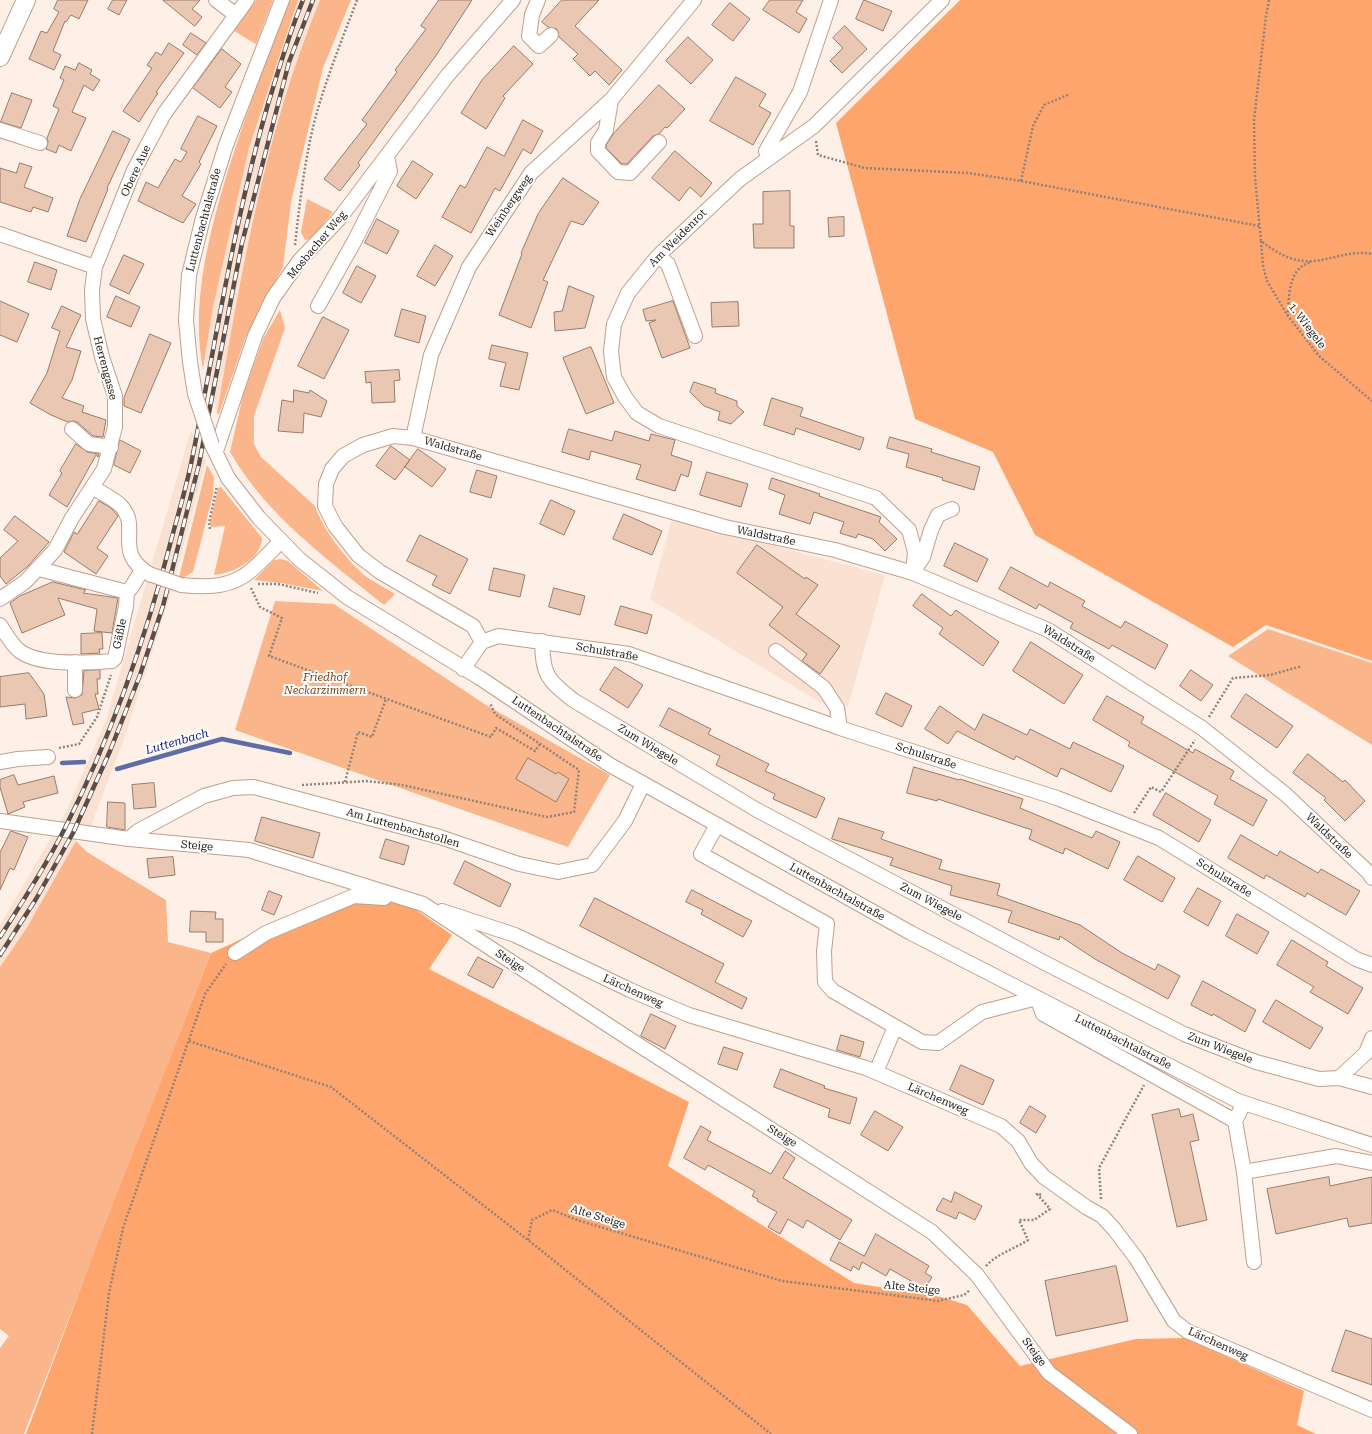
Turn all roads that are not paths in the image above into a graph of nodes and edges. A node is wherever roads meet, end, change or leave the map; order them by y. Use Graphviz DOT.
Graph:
graph roads {
  1 [pos="26,0"];
  2 [pos="216,0"];
  3 [pos="247,0"];
  4 [pos="282,0"];
  5 [pos="513,0"];
  6 [pos="538,0"];
  7 [pos="694,0"];
  8 [pos="831,0"];
  9 [pos="942,0"];
  10 [pos="236,15"];
  11 [pos="551,35"];
  12 [pos="0,57"];
  13 [pos="611,100"];
  14 [pos="0,130"];
  15 [pos="659,142"];
  16 [pos="40,144"];
  17 [pos="387,157"];
  18 [pos="768,158"];
  19 [pos="0,234"];
  20 [pos="658,256"];
  21 [pos="95,267"];
  22 [pos="318,306"];
  23 [pos="695,336"];
  24 [pos="72,429"];
  25 [pos="413,438"];
  26 [pos="111,447"];
  27 [pos="214,448"];
  28 [pos="93,488"];
  29 [pos="952,509"];
  30 [pos="280,542"];
  31 [pos="39,569"];
  32 [pos="147,573"];
  33 [pos="913,573"];
  34 [pos="127,592"];
  35 [pos="0,599"];
  36 [pos="0,625"];
  37 [pos="542,641"];
  38 [pos="482,642"];
  39 [pos="776,651"];
  40 [pos="75,662"];
  41 [pos="463,669"];
  42 [pos="75,690"];
  43 [pos="840,728"];
  44 [pos="48,757"];
  45 [pos="0,762"];
  46 [pos="643,784"];
  47 [pos="0,821"];
  48 [pos="718,825"];
  49 [pos="129,839"];
  50 [pos="1372,878"];
  51 [pos="389,893"];
  52 [pos="423,904"];
  53 [pos="235,953"];
  54 [pos="1372,965"];
  55 [pos="1037,998"];
  56 [pos="895,1027"];
  57 [pos="1372,1038"];
  58 [pos="876,1072"];
  59 [pos="1339,1078"];
  60 [pos="1372,1087"];
  61 [pos="1244,1103"];
  62 [pos="1235,1121"];
  63 [pos="1372,1145"];
  64 [pos="1372,1163"];
  65 [pos="1244,1172"];
  66 [pos="1254,1262"];
  67 [pos="1372,1410"];
  68 [pos="1130,1434"];
  1 -- 12 [label="main road"];
  2 -- 10 [label="street"];
  3 -- 10 [label="street, Obere Aue"];
  4 -- 27 [label="street, Luttenbachtalstraße, bridge"];
  5 -- 17 [label="street, Mosbacher Weg"];
  6 -- 11 [label="street"];
  7 -- 13 [label="street, Weinbergweg"];
  8 -- 18 [label="street"];
  9 -- 18 [label="street, Am Weidenrot"];
  10 -- 21 [label="street, Obere Aue"];
  13 -- 15 [label="street"];
  13 -- 25 [label="street, Weinbergweg"];
  14 -- 16 [label="street"];
  17 -- 22 [label="street, Mosbacher Weg"];
  17 -- 27 [label="street, Mosbacher Weg"];
  18 -- 20 [label="street, Am Weidenrot"];
  19 -- 21 [label="street"];
  20 -- 23 [label="street"];
  20 -- 33 [label="street, Am Weidenrot"];
  21 -- 26 [label="street, Herrengasse"];
  24 -- 26 [label="street"];
  25 -- 33 [label="street, Waldstraße"];
  25 -- 38 [label="street, Waldstraße"];
  26 -- 28 [label="street, Herrengasse"];
  27 -- 30 [label="street, Luttenbachtalstraße"];
  28 -- 31 [label="street, Herrengasse"];
  28 -- 32 [label="street"];
  29 -- 33 [label="street"];
  30 -- 32 [label="street, bridge"];
  30 -- 41 [label="street, Luttenbachtalstraße"];
  31 -- 34 [label="street"];
  31 -- 35 [label="street, Herrengasse"];
  32 -- 34 [label="street, Gäßle"];
  33 -- 50 [label="street, Waldstraße"];
  34 -- 40 [label="street, Gäßle"];
  36 -- 40 [label="street, Gäßle"];
  37 -- 38 [label="street, Schulstraße"];
  37 -- 43 [label="street, Schulstraße"];
  37 -- 59 [label="street, Zum Wiegele"];
  38 -- 41 [label="street"];
  39 -- 43 [label="street"];
  40 -- 42 [label="street"];
  41 -- 46 [label="street, Luttenbachtalstraße"];
  43 -- 54 [label="street, Schulstraße"];
  44 -- 45 [label="street"];
  46 -- 48 [label="street, Luttenbachtalstraße"];
  46 -- 49 [label="street, Am Luttenbachstollen"];
  47 -- 49 [label="street, Steige"];
  48 -- 55 [label="street, Luttenbachtalstraße"];
  48 -- 56 [label="street"];
  49 -- 51 [label="street, Steige"];
  51 -- 52 [label="street, Steige"];
  51 -- 53 [label="street"];
  52 -- 58 [label="street, Lärchenweg"];
  52 -- 68 [label="street, Steige"];
  55 -- 56 [label="street"];
  55 -- 61 [label="street, Luttenbachtalstraße"];
  55 -- 62 [label="street"];
  56 -- 58 [label="street"];
  57 -- 59 [label="street"];
  58 -- 67 [label="street, Lärchenweg"];
  59 -- 60 [label="street, Zum Wiegele"];
  61 -- 62 [label="street"];
  61 -- 63 [label="street, Luttenbachtalstraße"];
  62 -- 65 [label="street"];
  64 -- 65 [label="street"];
  65 -- 66 [label="street"];
}
